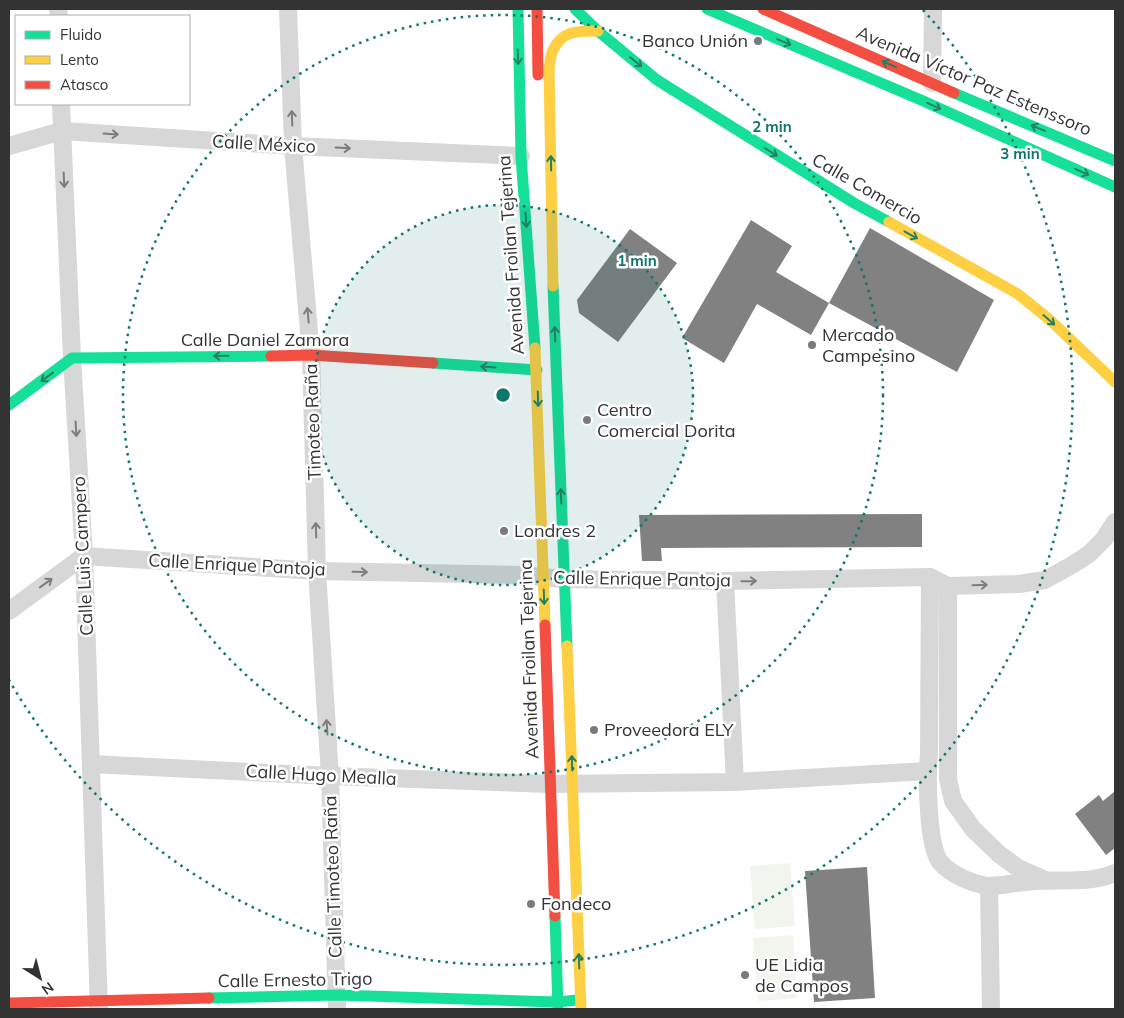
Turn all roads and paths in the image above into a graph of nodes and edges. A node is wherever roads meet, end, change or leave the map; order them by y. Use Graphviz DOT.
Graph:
graph roads {
  1 [pos="288,9"];
  2 [pos="518,9"];
  3 [pos="537,9"];
  4 [pos="575,9"];
  5 [pos="707,9"];
  6 [pos="763,9"];
  7 [pos="933,9"];
  8 [pos="598,31"];
  9 [pos="538,82"];
  10 [pos="932,83"];
  11 [pos="61,105"];
  12 [pos="62,131"];
  13 [pos="9,146"];
  14 [pos="293,146"];
  15 [pos="521,156"];
  16 [pos="1115,161"];
  17 [pos="1115,187"];
  18 [pos="541,227"];
  19 [pos="553,281"];
  20 [pos="311,355"];
  21 [pos="72,358"];
  22 [pos="537,370"];
  23 [pos="1115,382"];
  24 [pos="9,405"];
  25 [pos="1115,522"];
  26 [pos="84,556"];
  27 [pos="317,571"];
  28 [pos="544,576"];
  29 [pos="930,578"];
  30 [pos="564,579"];
  31 [pos="725,581"];
  32 [pos="948,586"];
  33 [pos="9,611"];
  34 [pos="91,764"];
  35 [pos="928,771"];
  36 [pos="330,776"];
  37 [pos="735,782"];
  38 [pos="550,784"];
  39 [pos="573,784"];
  40 [pos="1115,874"];
  41 [pos="1046,880"];
  42 [pos="988,886"];
  43 [pos="337,1002"];
  44 [pos="9,1003"];
  45 [pos="581,1004"];
  46 [pos="99,1005"];
  47 [pos="558,1006"];
  48 [pos="991,1009"];
  14 -- 1 [label="street, Timoteo Raña, one-way"];
  2 -- 15 [label="main road, Avenida Froilan Tejerina, one-way"];
  3 -- 9 [label="main road"];
  4 -- 8 [label="main road, Calle Comercio"];
  5 -- 17 [label="main road, one-way"];
  10 -- 6 [label="main road, Avenida Víctor Paz Estenssoro, one-way"];
  7 -- 10 [label="street"];
  19 -- 8 [label="main road, one-way"];
  8 -- 23 [label="main road, Calle Comercio, one-way"];
  16 -- 10 [label="main road, Avenida Víctor Paz Estenssoro, one-way"];
  11 -- 12 [label="street, Calle Luis Campero"];
  12 -- 13 [label="street, Calle México"];
  12 -- 14 [label="street, Calle México, one-way"];
  12 -- 21 [label="street, Calle Luis Campero, one-way"];
  14 -- 15 [label="street, Calle México, one-way"];
  20 -- 14 [label="street, Timoteo Raña, one-way"];
  15 -- 22 [label="main road, Avenida Froilan Tejerina, one-way"];
  18 -- 19 [label="main road"];
  30 -- 19 [label="main road, one-way"];
  20 -- 21 [label="main road, Calle Daniel Zamora, one-way"];
  22 -- 20 [label="main road, Calle Daniel Zamora, one-way"];
  27 -- 20 [label="street, Timoteo Raña, one-way"];
  21 -- 24 [label="main road, one-way"];
  21 -- 26 [label="street, Calle Luis Campero, one-way"];
  22 -- 28 [label="main road, Avenida Froilan Tejerina, one-way"];
  32 -- 25 [label="street, Calle Enrique Pantoja, one-way"];
  26 -- 27 [label="street, Calle Enrique Pantoja"];
  33 -- 26 [label="street, one-way"];
  26 -- 34 [label="street, Calle Luis Campero"];
  27 -- 28 [label="street, Calle Enrique Pantoja, one-way"];
  36 -- 27 [label="street, Timoteo Raña, one-way"];
  28 -- 30 [label="street, Calle Enrique Pantoja"];
  28 -- 38 [label="main road, Avenida Froilan Tejerina, one-way"];
  31 -- 29 [label="street, Calle Enrique Pantoja, one-way"];
  29 -- 32 [label="street, Calle Enrique Pantoja"];
  29 -- 35 [label="street"];
  30 -- 31 [label="street, Calle Enrique Pantoja"];
  39 -- 30 [label="main road, one-way"];
  31 -- 37 [label="street"];
  32 -- 41 [label="street"];
  34 -- 36 [label="street, Calle Hugo Mealla"];
  34 -- 46 [label="street, Calle Luis Campero"];
  35 -- 37 [label="street, Calle Hugo Mealla"];
  35 -- 42 [label="street"];
  36 -- 38 [label="street, Calle Hugo Mealla"];
  36 -- 43 [label="street, Calle Timoteo Raña"];
  37 -- 39 [label="street, Calle Hugo Mealla"];
  38 -- 39 [label="street, Calle Hugo Mealla"];
  38 -- 47 [label="main road, Avenida Froilan Tejerina"];
  45 -- 39 [label="main road, one-way"];
  40 -- 41 [label="street"];
  41 -- 42 [label="street"];
  42 -- 48 [label="street"];
  43 -- 46 [label="main road, Calle Ernesto Trigo"];
  43 -- 47 [label="main road, Calle Ernesto Trigo"];
  44 -- 46 [label="main road, Calle Ernesto Trigo"];
  45 -- 47 [label="main road, Calle Ernesto Trigo"];
}
